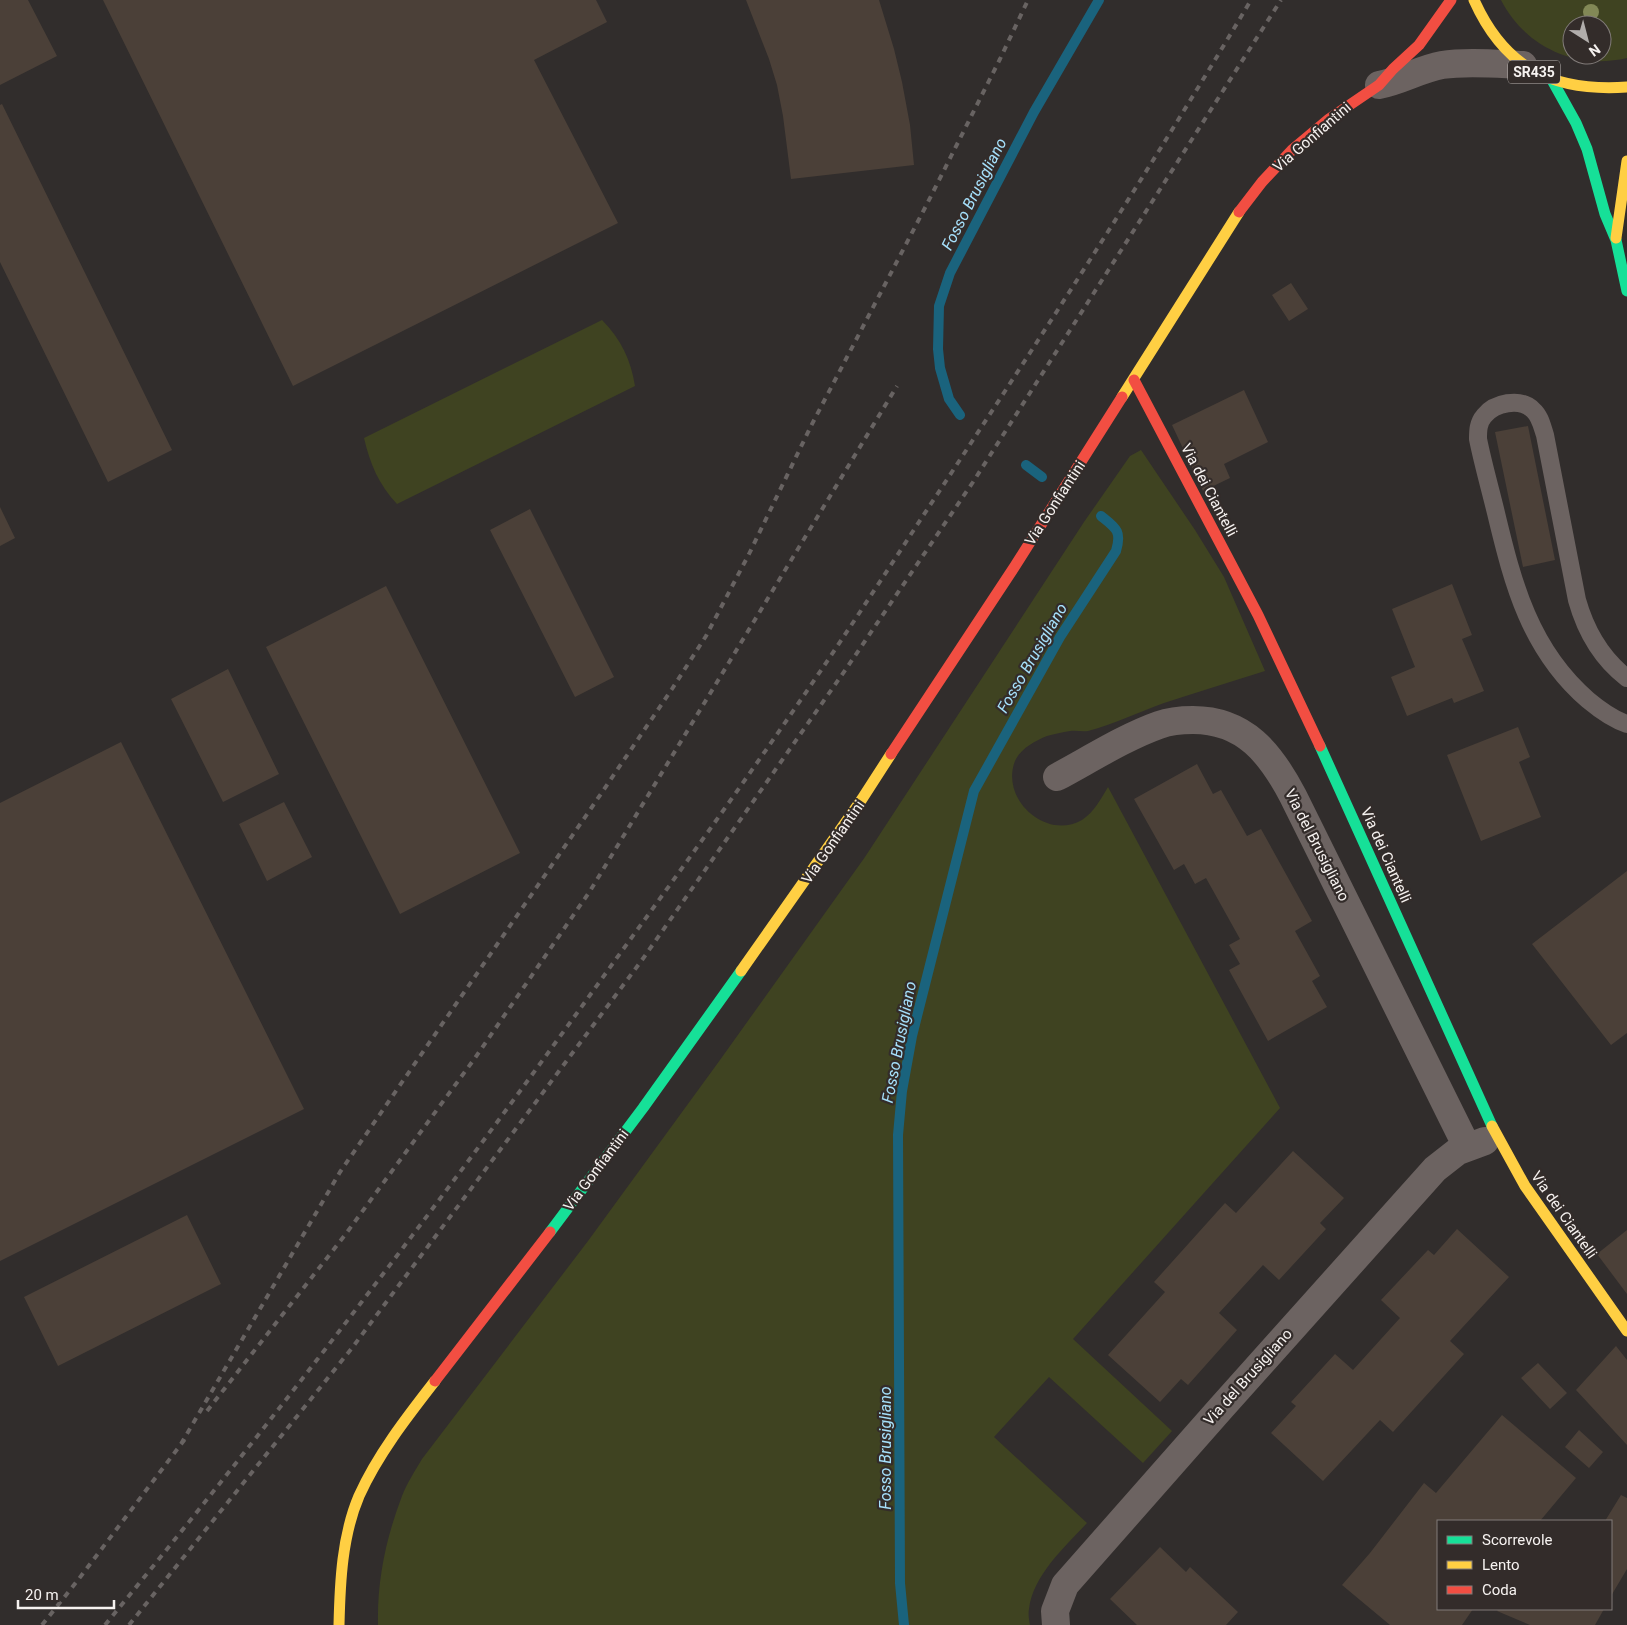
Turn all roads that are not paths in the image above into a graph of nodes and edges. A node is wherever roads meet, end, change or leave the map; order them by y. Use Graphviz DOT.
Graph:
graph roads {
  1 [pos="1451,0"];
  2 [pos="1474,0"];
  3 [pos="1524,65"];
  4 [pos="1552,80"];
  5 [pos="1379,85"];
  6 [pos="1627,87"];
  7 [pos="1627,161"];
  8 [pos="1616,240"];
  9 [pos="1627,291"];
  10 [pos="1134,380"];
  11 [pos="1627,678"];
  12 [pos="1627,724"];
  13 [pos="1057,777"];
  14 [pos="1496,1138"];
  15 [pos="1467,1147"];
  16 [pos="1627,1331"];
  17 [pos="339,1625"];
  18 [pos="1056,1625"];
  1 -- 5 [label="street, Via Gonfiantini"];
  2 -- 3 [label="street, SR435"];
  3 -- 4 [label="street, SR435"];
  3 -- 5 [label="street, Via Gonfiantini"];
  4 -- 6 [label="street, SR435"];
  4 -- 8 [label="street, SR435"];
  5 -- 10 [label="street, Via Gonfiantini"];
  7 -- 8 [label="street, SR435"];
  8 -- 9 [label="street, SR435"];
  10 -- 14 [label="street, Via dei Ciantelli"];
  10 -- 17 [label="street, Via Gonfiantini"];
  11 -- 12 [label="lane"];
  13 -- 15 [label="street, Via del Brusigliano"];
  14 -- 15 [label="street, Via del Brusigliano"];
  14 -- 16 [label="street, Via dei Ciantelli"];
  15 -- 18 [label="street, Via del Brusigliano"];
}
